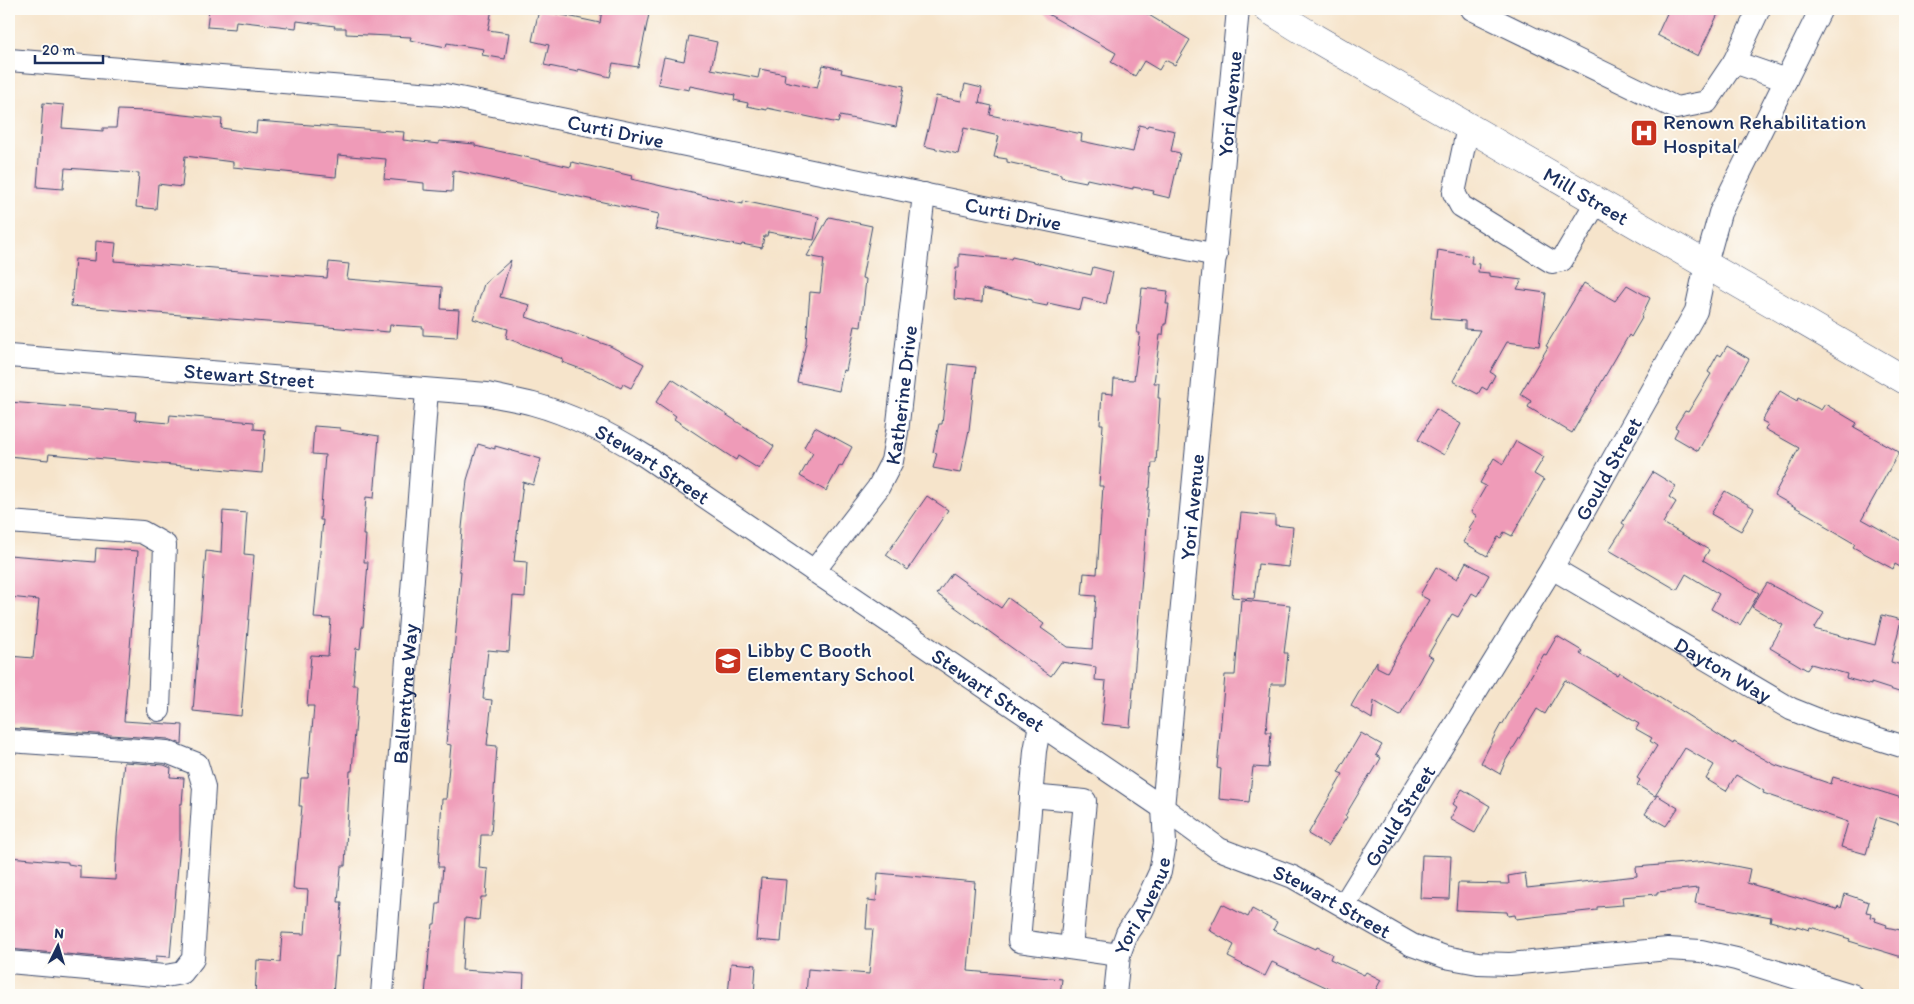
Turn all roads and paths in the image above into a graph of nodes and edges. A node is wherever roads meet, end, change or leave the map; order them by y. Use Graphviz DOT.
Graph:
graph roads {
  1 [pos="1238,9"];
  2 [pos="1268,9"];
  3 [pos="1472,9"];
  4 [pos="1759,9"];
  5 [pos="1821,9"];
  6 [pos="9,60"];
  7 [pos="1734,62"];
  8 [pos="1786,80"];
  9 [pos="1468,127"];
  10 [pos="924,194"];
  11 [pos="1597,201"];
  12 [pos="1216,256"];
  13 [pos="1706,264"];
  14 [pos="9,356"];
  15 [pos="1905,380"];
  16 [pos="428,390"];
  17 [pos="9,522"];
  18 [pos="1552,568"];
  19 [pos="814,571"];
  20 [pos="159,710"];
  21 [pos="1040,724"];
  22 [pos="9,741"];
  23 [pos="1905,747"];
  24 [pos="1031,796"];
  25 [pos="1163,808"];
  26 [pos="1344,905"];
  27 [pos="1071,948"];
  28 [pos="1119,954"];
  29 [pos="9,962"];
  30 [pos="382,995"];
  31 [pos="1115,995"];
  32 [pos="1852,995"];
  1 -- 12 [label="street, Yori Avenue"];
  2 -- 9 [label="main road, Mill Street"];
  3 -- 7 [label="street"];
  4 -- 7 [label="street"];
  5 -- 8 [label="street, Gould Street"];
  6 -- 10 [label="street, Curti Drive"];
  7 -- 8 [label="street"];
  8 -- 13 [label="street, Gould Street"];
  9 -- 11 [label="main road, Mill Street"];
  9 -- 11 [label="street"];
  10 -- 12 [label="street, Curti Drive"];
  10 -- 19 [label="street, Katherine Drive"];
  11 -- 13 [label="main road, Mill Street"];
  12 -- 25 [label="street, Yori Avenue"];
  13 -- 15 [label="main road, Mill Street"];
  13 -- 18 [label="street, Gould Street"];
  14 -- 16 [label="street, Stewart Street"];
  16 -- 19 [label="street, Stewart Street"];
  16 -- 30 [label="street, Ballentyne Way"];
  17 -- 20 [label="street"];
  18 -- 23 [label="street, Dayton Way"];
  18 -- 26 [label="street, Gould Street"];
  19 -- 21 [label="street, Stewart Street"];
  21 -- 24 [label="street"];
  21 -- 25 [label="street, Stewart Street"];
  22 -- 29 [label="street"];
  24 -- 27 [label="street"];
  24 -- 27 [label="street"];
  25 -- 26 [label="street, Stewart Street"];
  25 -- 28 [label="street, Yori Avenue"];
  26 -- 32 [label="street, Stewart Street"];
  27 -- 28 [label="street"];
  28 -- 31 [label="street, Yori Avenue"];
}
